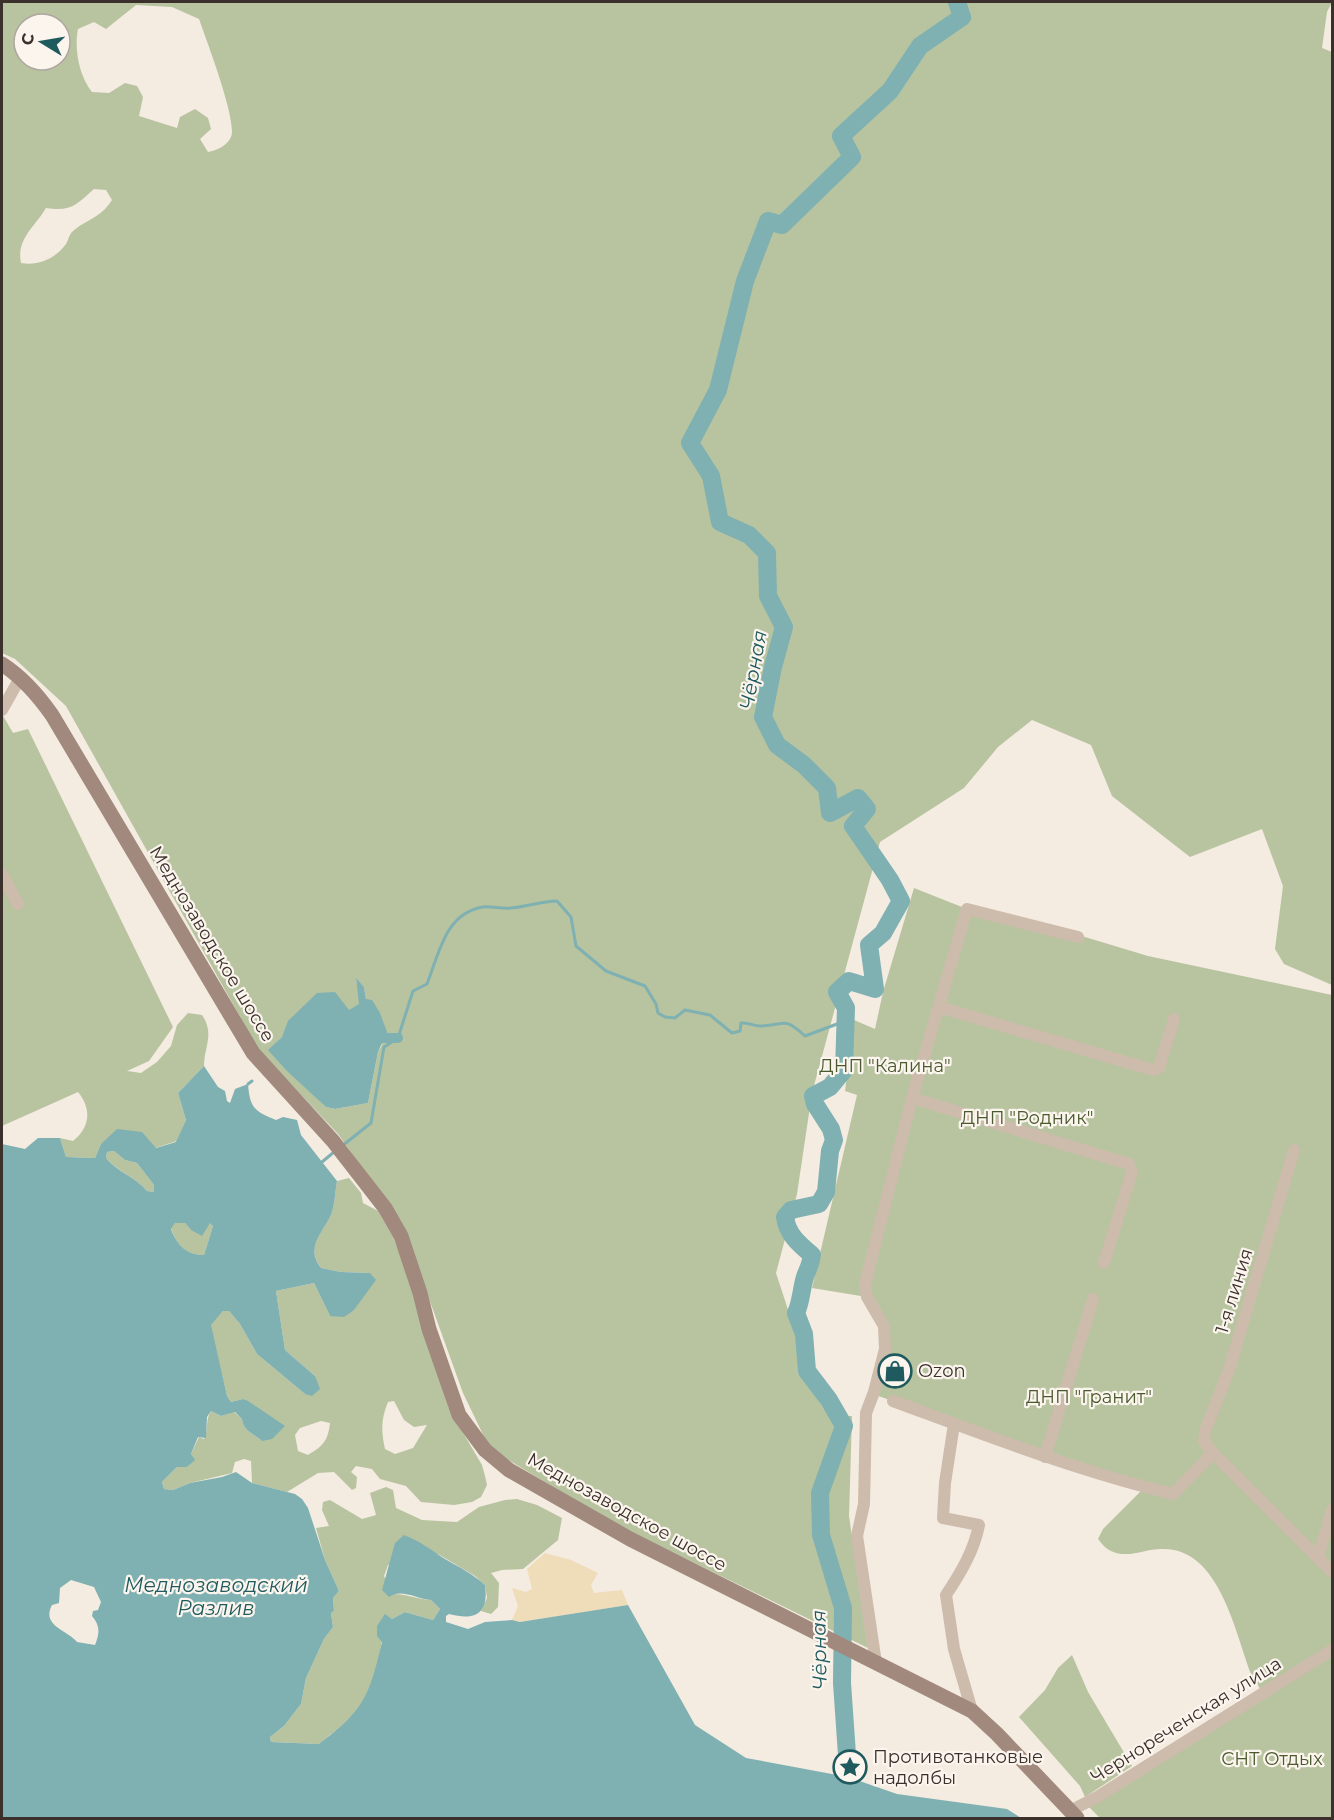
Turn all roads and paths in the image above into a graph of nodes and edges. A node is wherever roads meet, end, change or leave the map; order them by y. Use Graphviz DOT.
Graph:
graph roads {
  1 [pos="2,664"];
  2 [pos="20,678"];
  3 [pos="2,710"];
  4 [pos="2,874"];
  5 [pos="18,904"];
  6 [pos="1078,937"];
  7 [pos="939,1007"];
  8 [pos="1174,1019"];
  9 [pos="912,1098"];
  10 [pos="1294,1150"];
  11 [pos="1104,1263"];
  12 [pos="1093,1299"];
  13 [pos="873,1394"];
  14 [pos="954,1424"];
  15 [pos="1213,1453"];
  16 [pos="1045,1457"];
  17 [pos="1332,1510"];
  18 [pos="1318,1557"];
  19 [pos="1332,1572"];
  20 [pos="1332,1650"];
  21 [pos="876,1663"];
  22 [pos="972,1711"];
  23 [pos="1073,1815"];
  1 -- 2 [label="main road, Меднозаводское шоссе"];
  2 -- 3 [label="street"];
  2 -- 21 [label="main road, Меднозаводское шоссе"];
  4 -- 5 [label="street"];
  6 -- 7 [label="street"];
  7 -- 8 [label="street"];
  7 -- 9 [label="street"];
  9 -- 11 [label="street"];
  9 -- 13 [label="street"];
  10 -- 15 [label="street, 1-я линия"];
  12 -- 16 [label="street"];
  13 -- 14 [label="street"];
  13 -- 21 [label="street"];
  14 -- 16 [label="street"];
  14 -- 22 [label="street"];
  15 -- 16 [label="street"];
  15 -- 18 [label="street"];
  17 -- 18 [label="street"];
  18 -- 19 [label="street"];
  20 -- 23 [label="street, Чернореченская улица"];
  21 -- 22 [label="main road, Меднозаводское шоссе"];
  22 -- 23 [label="main road, Меднозаводское шоссе"];
}
